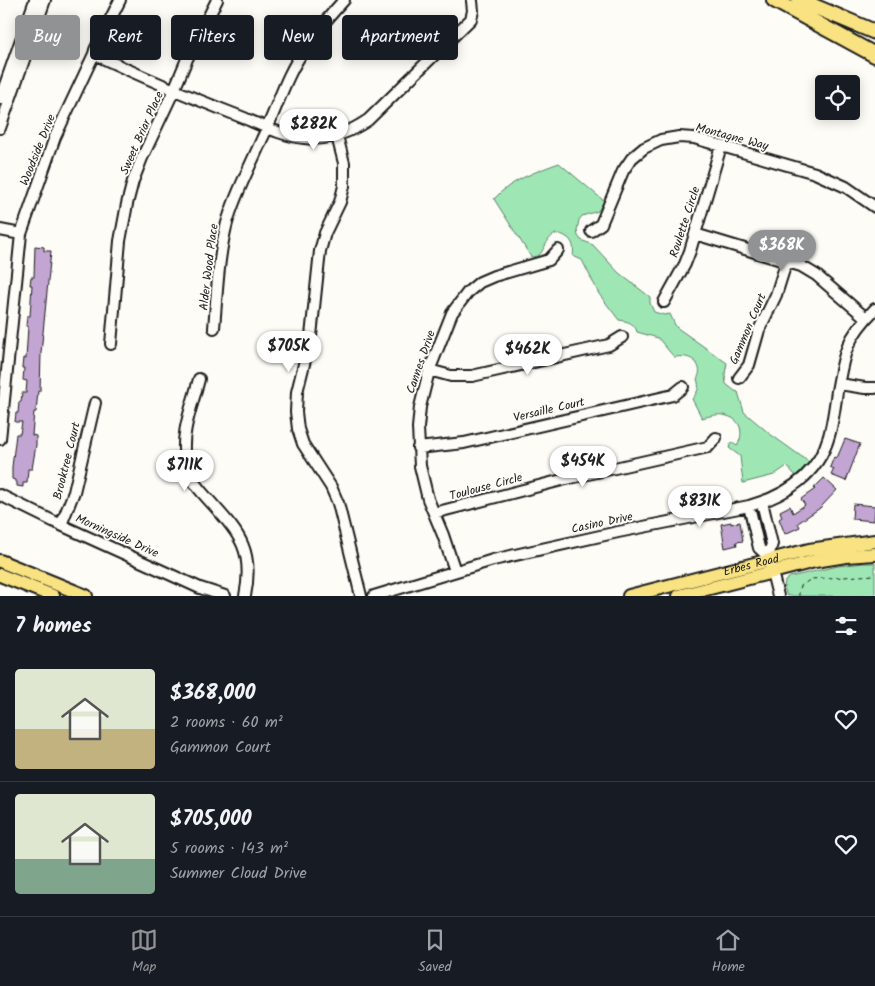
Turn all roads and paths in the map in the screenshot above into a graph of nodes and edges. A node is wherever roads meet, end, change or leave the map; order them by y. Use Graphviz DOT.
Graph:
graph roads {
  1 [pos="35,0"];
  2 [pos="45,0"];
  3 [pos="120,0"];
  4 [pos="217,0"];
  5 [pos="344,0"];
  6 [pos="774,0"];
  7 [pos="799,0"];
  8 [pos="472,1"];
  9 [pos="112,15"];
  10 [pos="875,32"];
  11 [pos="875,55"];
  12 [pos="91,60"];
  13 [pos="106,60"];
  14 [pos="174,90"];
  15 [pos="0,99"];
  16 [pos="0,128"];
  17 [pos="268,128"];
  18 [pos="338,136"];
  19 [pos="721,146"];
  20 [pos="875,207"];
  21 [pos="0,230"];
  22 [pos="591,231"];
  23 [pos="21,234"];
  24 [pos="695,234"];
  25 [pos="558,250"];
  26 [pos="787,260"];
  27 [pos="664,302"];
  28 [pos="875,309"];
  29 [pos="866,318"];
  30 [pos="214,328"];
  31 [pos="622,336"];
  32 [pos="111,344"];
  33 [pos="429,370"];
  34 [pos="739,378"];
  35 [pos="199,380"];
  36 [pos="839,384"];
  37 [pos="683,387"];
  38 [pos="875,388"];
  39 [pos="95,402"];
  40 [pos="716,438"];
  41 [pos="0,439"];
  42 [pos="418,448"];
  43 [pos="0,495"];
  44 [pos="762,502"];
  45 [pos="749,506"];
  46 [pos="434,513"];
  47 [pos="61,524"];
  48 [pos="875,541"];
  49 [pos="875,554"];
  50 [pos="0,561"];
  51 [pos="770,563"];
  52 [pos="455,571"];
  53 [pos="0,575"];
  54 [pos="875,575"];
  55 [pos="53,596"];
  56 [pos="86,596"];
  57 [pos="225,596"];
  58 [pos="245,596"];
  59 [pos="362,596"];
  60 [pos="374,596"];
  61 [pos="629,596"];
  62 [pos="679,596"];
  63 [pos="778,596"];
  64 [pos="799,596"];
  1 -- 15 [label="street"];
  2 -- 16 [label="street"];
  3 -- 9 [label="street, Woodside Drive"];
  4 -- 14 [label="street, Sweet Briar Place"];
  5 -- 17 [label="street, Alder Wood Place"];
  6 -- 11 [label="highway"];
  7 -- 10 [label="highway"];
  8 -- 18 [label="street"];
  12 -- 23 [label="street, Woodside Drive"];
  13 -- 14 [label="street"];
  14 -- 17 [label="street"];
  14 -- 32 [label="street, Sweet Briar Place"];
  17 -- 18 [label="street"];
  17 -- 30 [label="street, Alder Wood Place"];
  18 -- 59 [label="street"];
  19 -- 20 [label="street, Montagne Way"];
  19 -- 22 [label="street, Montagne Way"];
  19 -- 24 [label="street, Roulette Circle"];
  21 -- 23 [label="street"];
  23 -- 41 [label="street, Woodside Drive"];
  24 -- 26 [label="street"];
  24 -- 27 [label="street, Roulette Circle"];
  25 -- 33 [label="street, Cannes Drive"];
  26 -- 29 [label="street"];
  26 -- 34 [label="street, Gammon Court"];
  28 -- 29 [label="street, Casino Drive"];
  29 -- 36 [label="street, Casino Drive"];
  31 -- 33 [label="street"];
  33 -- 42 [label="street, Cannes Drive"];
  35 -- 58 [label="street"];
  36 -- 38 [label="street"];
  36 -- 44 [label="street, Casino Drive"];
  37 -- 42 [label="street, Versaille Court"];
  39 -- 47 [label="street, Brooktree Court"];
  40 -- 46 [label="street, Toulouse Circle"];
  42 -- 46 [label="street, Cannes Drive"];
  43 -- 47 [label="street, Morningside Drive"];
  44 -- 45 [label="street, Casino Drive"];
  44 -- 51 [label="street"];
  45 -- 51 [label="street"];
  45 -- 52 [label="street, Casino Drive"];
  46 -- 52 [label="street, Cannes Drive"];
  47 -- 57 [label="street, Morningside Drive"];
  48 -- 51 [label="main road, Erbes Road"];
  49 -- 51 [label="main road, Erbes Road"];
  50 -- 56 [label="main road"];
  51 -- 61 [label="main road, Erbes Road"];
  51 -- 62 [label="main road, Erbes Road"];
  51 -- 63 [label="street"];
  52 -- 60 [label="street, Casino Drive"];
  53 -- 55 [label="main road"];
  54 -- 64 [label="path"];
}
